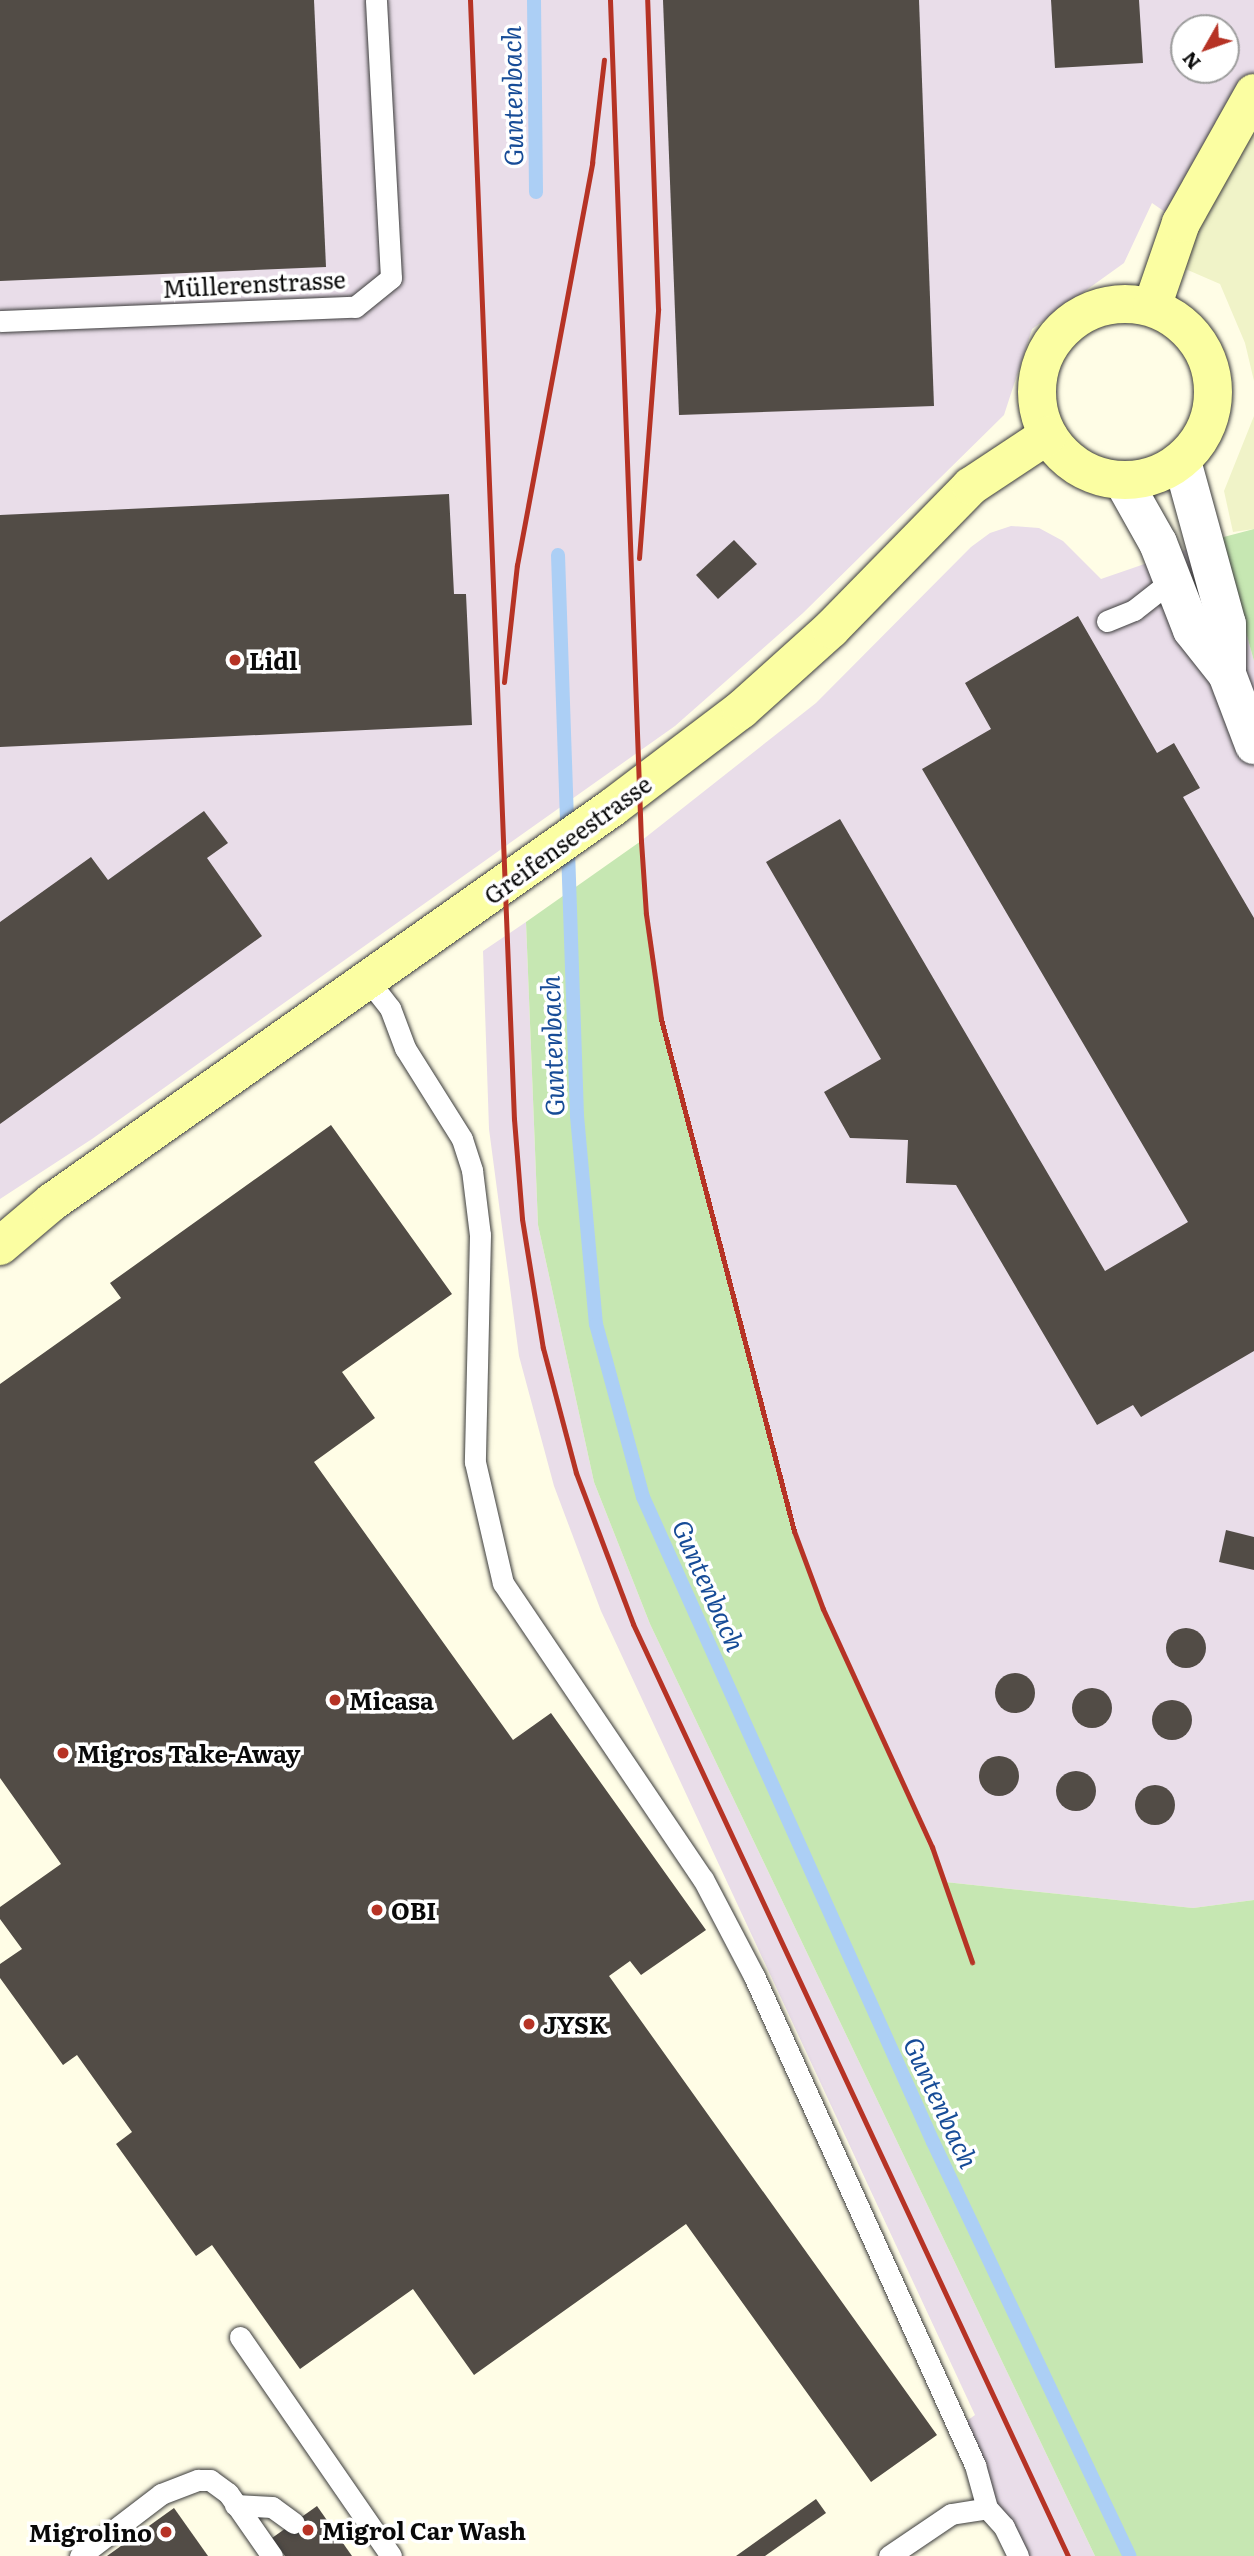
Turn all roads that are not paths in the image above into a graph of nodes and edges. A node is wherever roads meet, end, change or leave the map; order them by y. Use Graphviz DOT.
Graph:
graph roads {
  1 [pos="376,0"];
  2 [pos="1254,93"];
  3 [pos="1152,307"];
  4 [pos="0,321"];
  5 [pos="1048,435"];
  6 [pos="1182,461"];
  7 [pos="1123,481"];
  8 [pos="1171,581"];
  9 [pos="1107,621"];
  10 [pos="1227,674"];
  11 [pos="1254,745"];
  12 [pos="368,981"];
  13 [pos="52,1202"];
  14 [pos="0,1227"];
  15 [pos="0,1246"];
  16 [pos="240,2337"];
  17 [pos="235,2505"];
  18 [pos="987,2508"];
  19 [pos="294,2523"];
  20 [pos="80,2556"];
  21 [pos="272,2556"];
  22 [pos="391,2556"];
  23 [pos="889,2556"];
  24 [pos="1018,2556"];
  1 -- 4 [label="lane, Müllerenstrasse"];
  2 -- 3 [label="street"];
  3 -- 5 [label="street"];
  3 -- 6 [label="street"];
  5 -- 7 [label="street"];
  5 -- 12 [label="street, Greifenseestrasse"];
  6 -- 7 [label="street"];
  6 -- 10 [label="street"];
  7 -- 8 [label="street"];
  8 -- 9 [label="lane"];
  8 -- 10 [label="street"];
  10 -- 11 [label="street"];
  12 -- 13 [label="street, Greifenseestrasse"];
  12 -- 18 [label="lane"];
  13 -- 14 [label="street, Greifenseestrasse"];
  13 -- 15 [label="street, Greifenseestrasse"];
  16 -- 22 [label="lane"];
  17 -- 19 [label="lane"];
  17 -- 20 [label="lane"];
  17 -- 21 [label="lane"];
  18 -- 23 [label="lane"];
  18 -- 24 [label="lane"];
}
